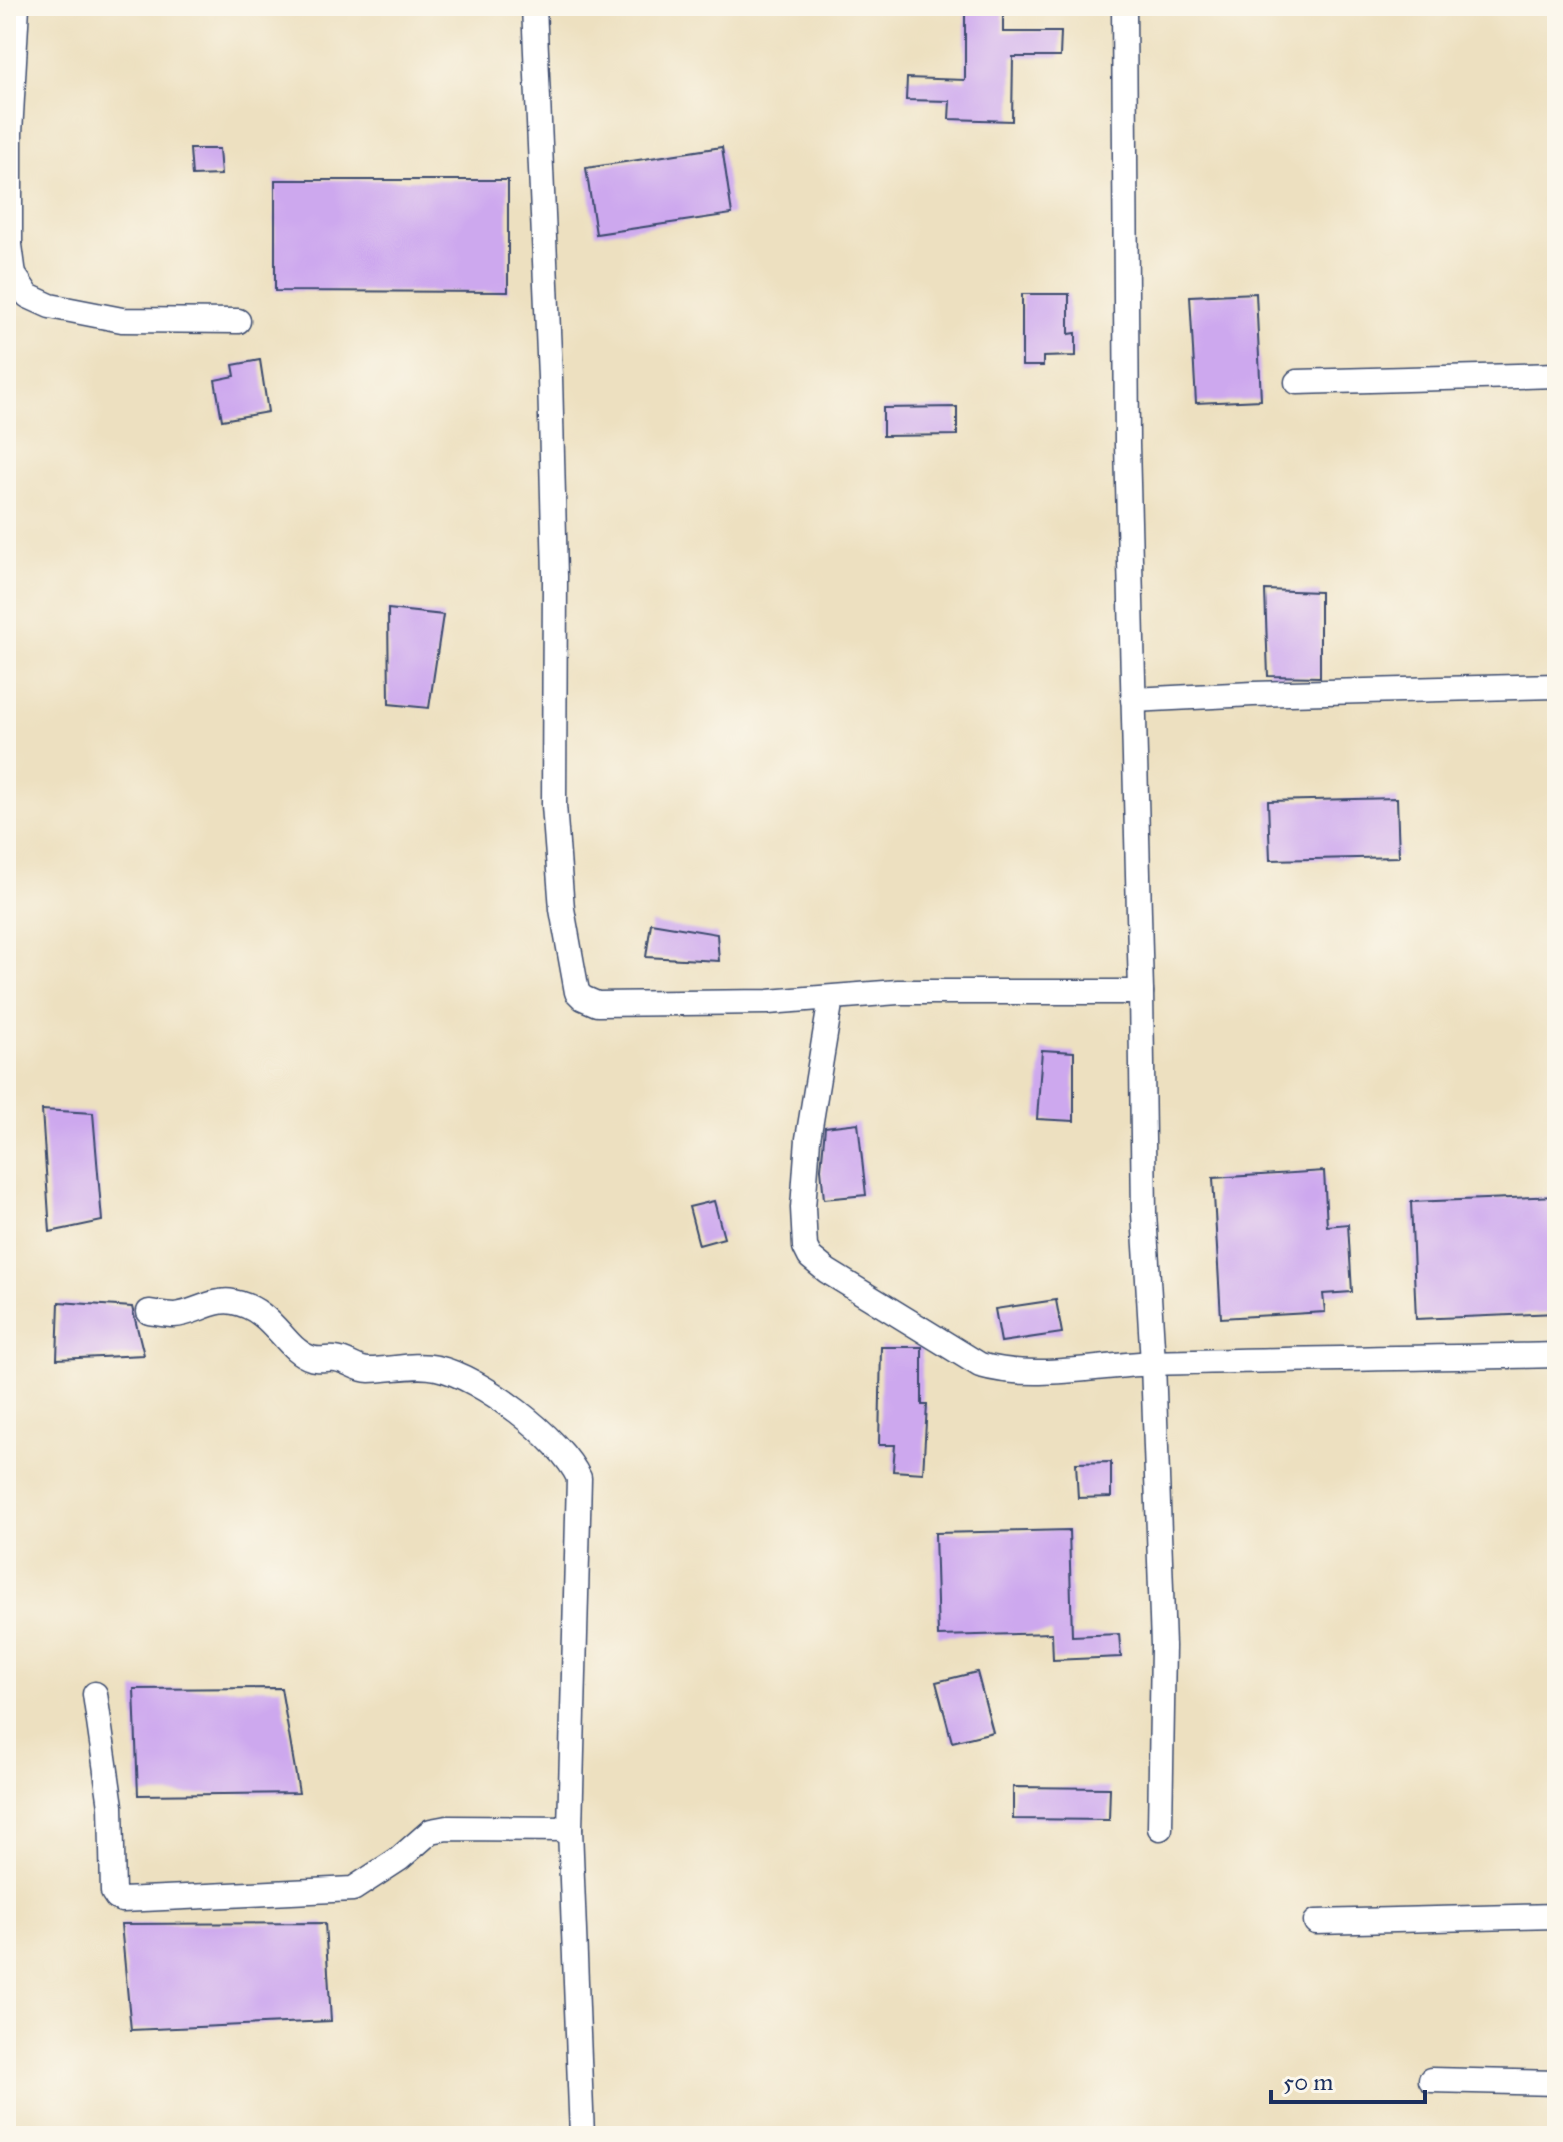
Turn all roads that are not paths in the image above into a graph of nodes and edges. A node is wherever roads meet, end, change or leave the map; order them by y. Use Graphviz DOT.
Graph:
graph roads {
  1 [pos="17,6"];
  2 [pos="534,6"];
  3 [pos="1124,6"];
  4 [pos="238,321"];
  5 [pos="1557,375"];
  6 [pos="1297,382"];
  7 [pos="1557,686"];
  8 [pos="1133,700"];
  9 [pos="1141,992"];
  10 [pos="831,998"];
  11 [pos="149,1312"];
  12 [pos="1557,1355"];
  13 [pos="1153,1363"];
  14 [pos="95,1694"];
  15 [pos="1160,1828"];
  16 [pos="570,1829"];
  17 [pos="1557,1916"];
  18 [pos="1316,1922"];
  19 [pos="1431,2080"];
  20 [pos="1557,2083"];
  21 [pos="582,2136"];
  1 -- 4 [label="street"];
  2 -- 10 [label="street"];
  3 -- 8 [label="street"];
  5 -- 6 [label="street"];
  7 -- 8 [label="street"];
  8 -- 9 [label="street"];
  9 -- 10 [label="street"];
  9 -- 13 [label="street"];
  10 -- 13 [label="street"];
  11 -- 16 [label="street"];
  12 -- 13 [label="street"];
  13 -- 15 [label="street"];
  14 -- 16 [label="street"];
  16 -- 21 [label="street"];
  17 -- 18 [label="street"];
  19 -- 20 [label="street"];
}
